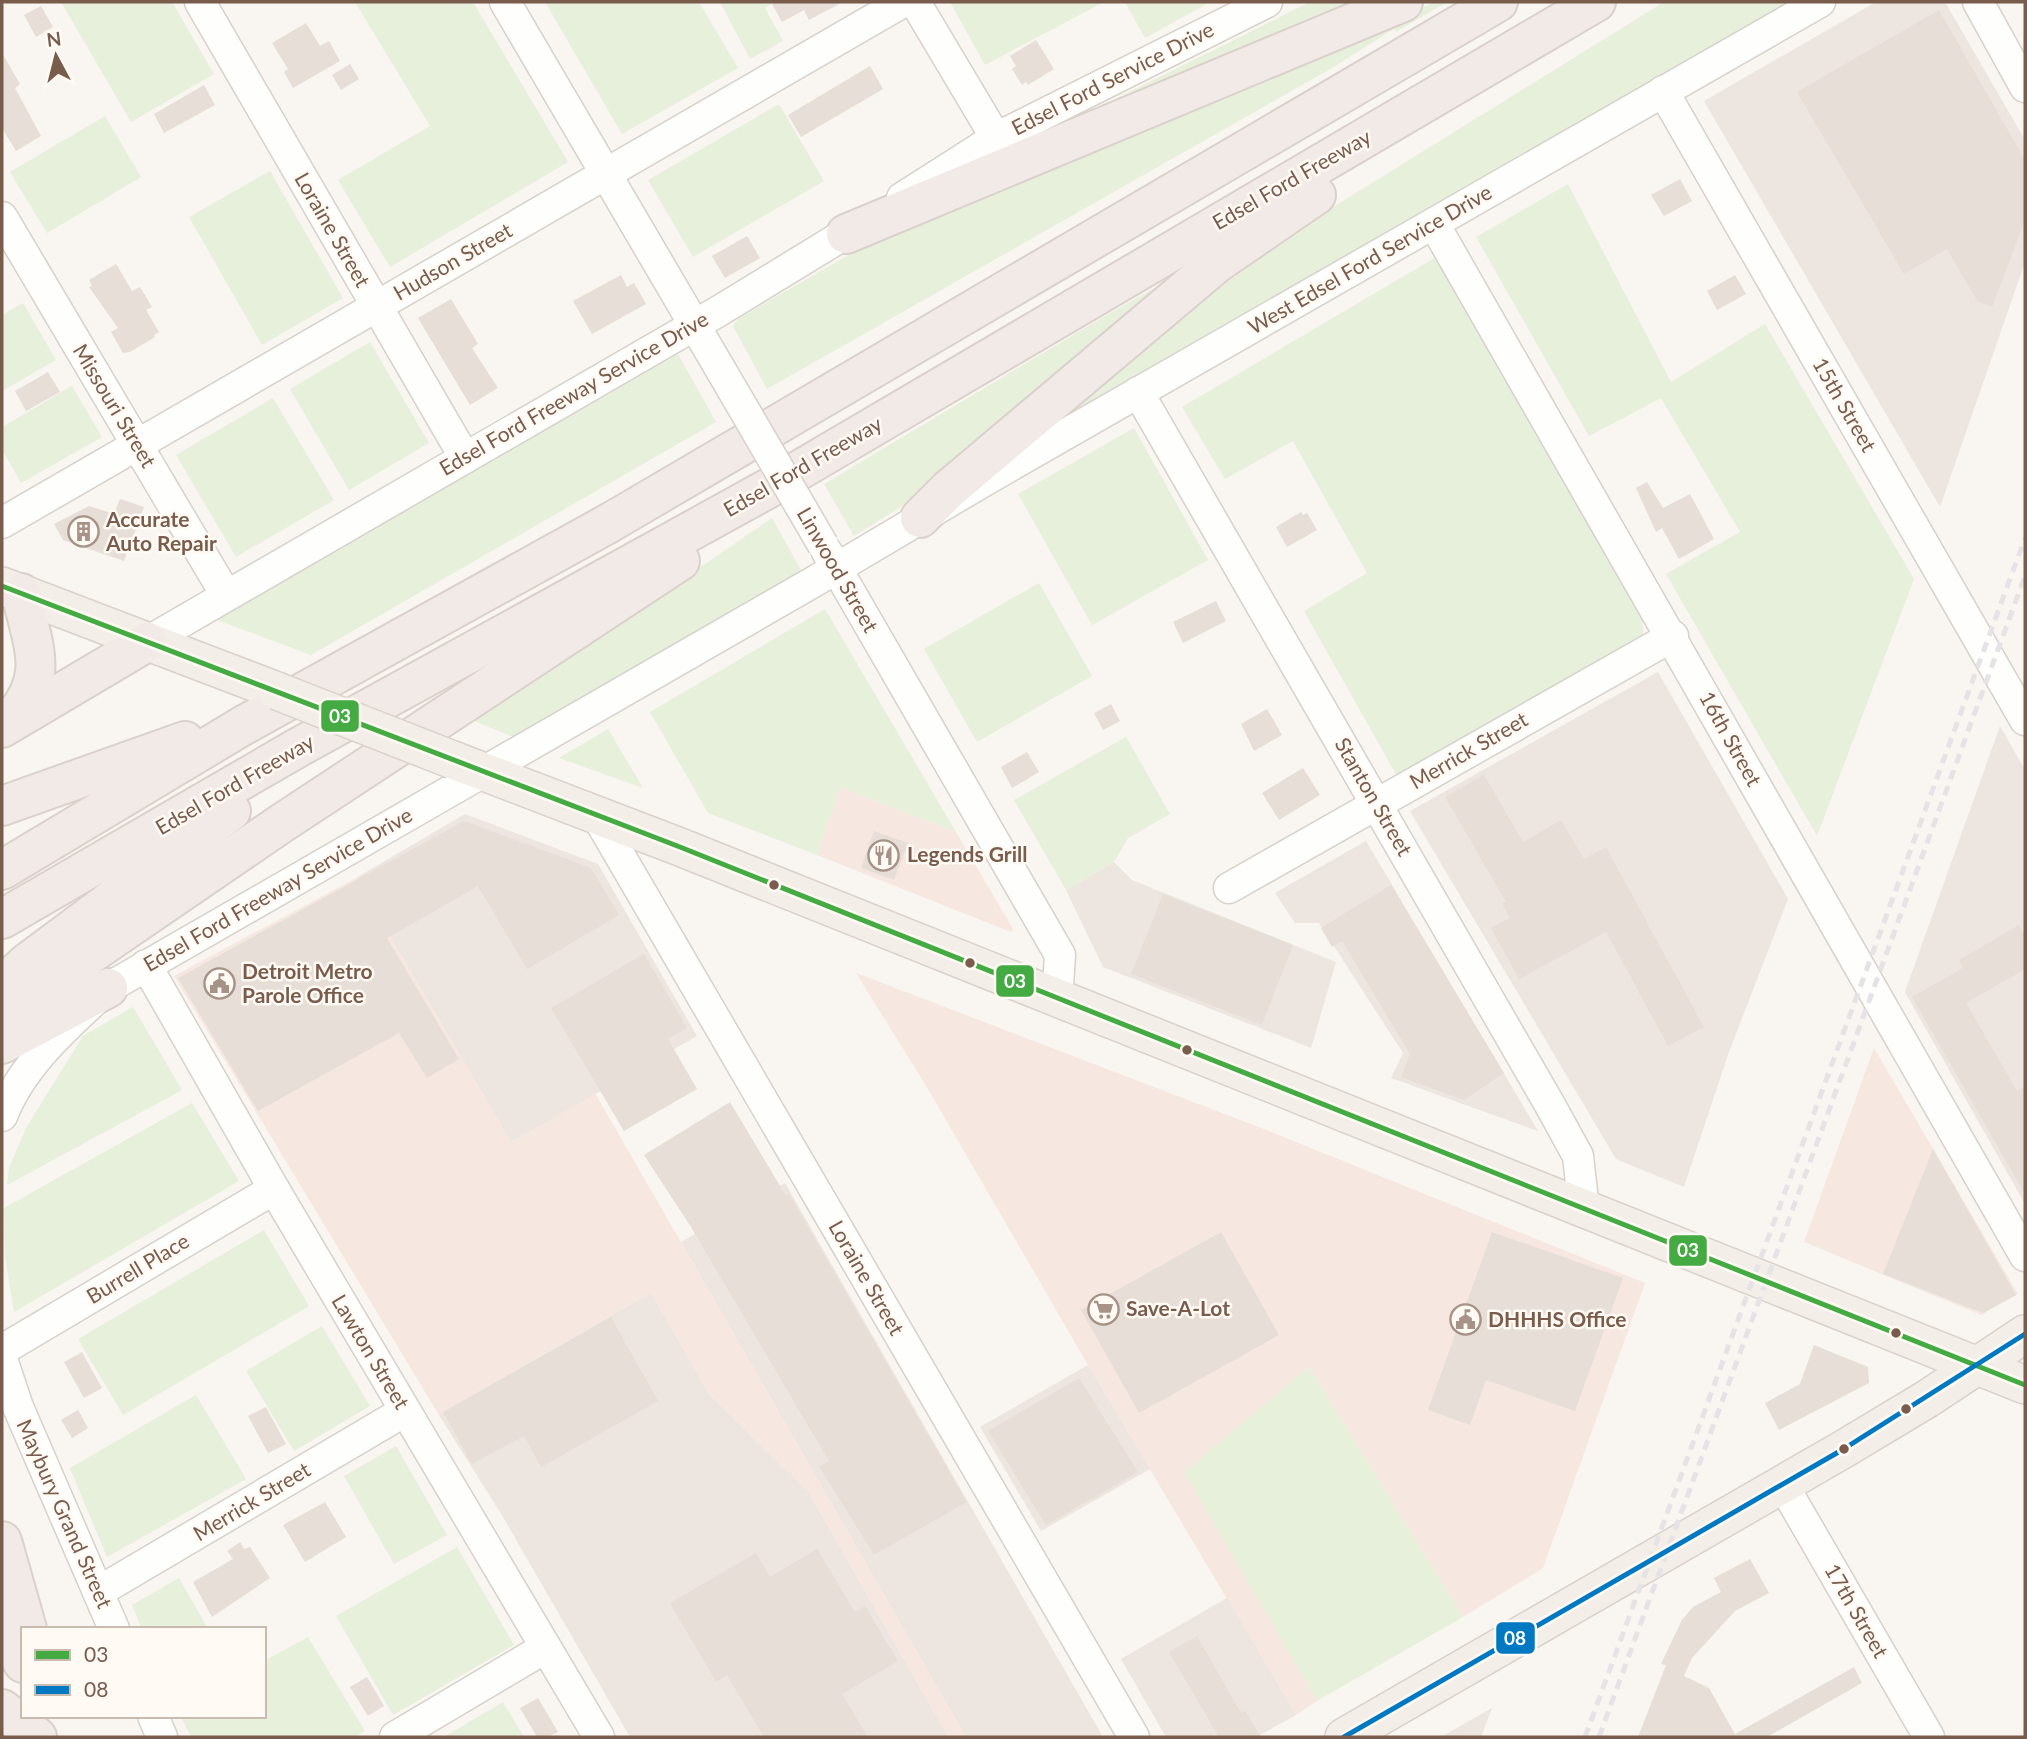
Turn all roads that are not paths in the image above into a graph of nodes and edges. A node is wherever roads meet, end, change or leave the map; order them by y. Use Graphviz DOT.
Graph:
graph roads {
  1 [pos="200,2"];
  2 [pos="505,2"];
  3 [pos="904,2"];
  4 [pos="915,2"];
  5 [pos="1267,2"];
  6 [pos="1403,2"];
  7 [pos="1498,2"];
  8 [pos="1598,2"];
  9 [pos="1821,2"];
  10 [pos="1978,2"];
  11 [pos="2025,87"];
  12 [pos="1663,91"];
  13 [pos="996,138"];
  14 [pos="605,174"];
  15 [pos="2,217"];
  16 [pos="1434,224"];
  17 [pos="846,234"];
  18 [pos="376,306"];
  19 [pos="694,326"];
  20 [pos="1138,392"];
  21 [pos="137,444"];
  22 [pos="465,458"];
  23 [pos="769,488"];
  24 [pos="920,518"];
  25 [pos="2,523"];
  26 [pos="829,557"];
  27 [pos="11,589"];
  28 [pos="226,595"];
  29 [pos="1673,636"];
  30 [pos="147,642"];
  31 [pos="2025,720"];
  32 [pos="244,725"];
  33 [pos="5,726"];
  34 [pos="299,747"];
  35 [pos="468,766"];
  36 [pos="1378,805"];
  37 [pos="2,806"];
  38 [pos="598,818"];
  39 [pos="2,870"];
  40 [pos="1229,888"];
  41 [pos="2,919"];
  42 [pos="146,965"];
  43 [pos="108,988"];
  44 [pos="1057,1000"];
  45 [pos="8,1016"];
  46 [pos="2,1116"];
  47 [pos="274,1189"];
  48 [pos="1584,1210"];
  49 [pos="2025,1256"];
  50 [pos="2025,1334"];
  51 [pos="2,1350"];
  52 [pos="2,1359"];
  53 [pos="1979,1365"];
  54 [pos="2025,1385"];
  55 [pos="405,1411"];
  56 [pos="1783,1485"];
  57 [pos="2,1541"];
  58 [pos="98,1592"];
  59 [pos="2,1624"];
  60 [pos="26,1627"];
  61 [pos="113,1627"];
  62 [pos="545,1648"];
  63 [pos="21,1659"];
  64 [pos="52,1718"];
  65 [pos="154,1718"];
  66 [pos="60,1737"];
  67 [pos="162,1737"];
  68 [pos="395,1737"];
  69 [pos="598,1737"];
  70 [pos="1134,1737"];
  71 [pos="1344,1737"];
  72 [pos="1928,1737"];
  1 -- 18 [label="street, Loraine Street"];
  2 -- 14 [label="street, Linwood Street"];
  3 -- 14 [label="street, Hudson Street"];
  4 -- 13 [label="street"];
  5 -- 13 [label="street, Edsel Ford Service Drive"];
  6 -- 17 [label="highway"];
  7 -- 32 [label="highway"];
  8 -- 23 [label="highway, Edsel Ford Freeway"];
  8 -- 24 [label="highway"];
  9 -- 12 [label="street, West Edsel Ford Service Drive"];
  10 -- 11 [label="street"];
  12 -- 16 [label="street, West Edsel Ford Service Drive"];
  12 -- 31 [label="street, 15th Street"];
  13 -- 17 [label="street, Edsel Ford Freeway Service Drive"];
  14 -- 18 [label="street, Hudson Street"];
  14 -- 19 [label="street, Linwood Street"];
  15 -- 21 [label="street, Missouri Street"];
  16 -- 20 [label="street, West Edsel Ford Service Drive"];
  16 -- 29 [label="street, 16th Street"];
  17 -- 19 [label="street, Edsel Ford Freeway Service Drive"];
  18 -- 21 [label="street, Hudson Street"];
  18 -- 22 [label="street, Loraine Street"];
  19 -- 22 [label="street, Edsel Ford Freeway Service Drive"];
  19 -- 26 [label="street, Linwood Street, bridge"];
  20 -- 24 [label="street, West Edsel Ford Service Drive"];
  20 -- 36 [label="street, Stanton Street"];
  21 -- 25 [label="street, Hudson Street"];
  21 -- 28 [label="street, Missouri Street"];
  22 -- 28 [label="street, Edsel Ford Freeway Service Drive"];
  23 -- 34 [label="highway, Edsel Ford Freeway"];
  23 -- 45 [label="highway"];
  24 -- 26 [label="street, Edsel Ford Freeway Service Drive"];
  26 -- 35 [label="street, Edsel Ford Freeway Service Drive"];
  26 -- 44 [label="street, Linwood Street"];
  27 -- 30 [label="main road"];
  27 -- 33 [label="highway"];
  28 -- 30 [label="street, Edsel Ford Freeway Service Drive"];
  29 -- 36 [label="street, Merrick Street"];
  29 -- 49 [label="street, 16th Street"];
  30 -- 33 [label="highway"];
  30 -- 35 [label="main road, bridge"];
  32 -- 37 [label="highway"];
  32 -- 39 [label="highway"];
  34 -- 41 [label="highway, Edsel Ford Freeway"];
  34 -- 45 [label="highway"];
  35 -- 38 [label="main road"];
  35 -- 42 [label="street, Edsel Ford Freeway Service Drive"];
  36 -- 40 [label="street, Merrick Street"];
  36 -- 48 [label="street, Stanton Street"];
  38 -- 44 [label="main road"];
  38 -- 70 [label="street, Loraine Street"];
  42 -- 43 [label="street, Edsel Ford Freeway Service Drive"];
  42 -- 47 [label="street, Lawton Street"];
  43 -- 45 [label="highway"];
  43 -- 46 [label="street"];
  44 -- 48 [label="main road"];
  47 -- 51 [label="street, Burrell Place"];
  47 -- 55 [label="street, Lawton Street"];
  48 -- 53 [label="main road"];
  50 -- 53 [label="main road"];
  52 -- 58 [label="street, Maybury Grand Street"];
  53 -- 54 [label="main road"];
  53 -- 56 [label="main road"];
  55 -- 58 [label="street, Merrick Street"];
  55 -- 62 [label="street, Lawton Street"];
  56 -- 71 [label="main road"];
  56 -- 72 [label="street, 17th Street"];
  57 -- 60 [label="highway"];
  58 -- 61 [label="street, Maybury Grand Street"];
  59 -- 63 [label="highway"];
  62 -- 68 [label="street"];
  62 -- 69 [label="street, Lawton Street"];
  64 -- 66 [label="highway"];
  65 -- 67 [label="street"];
}
